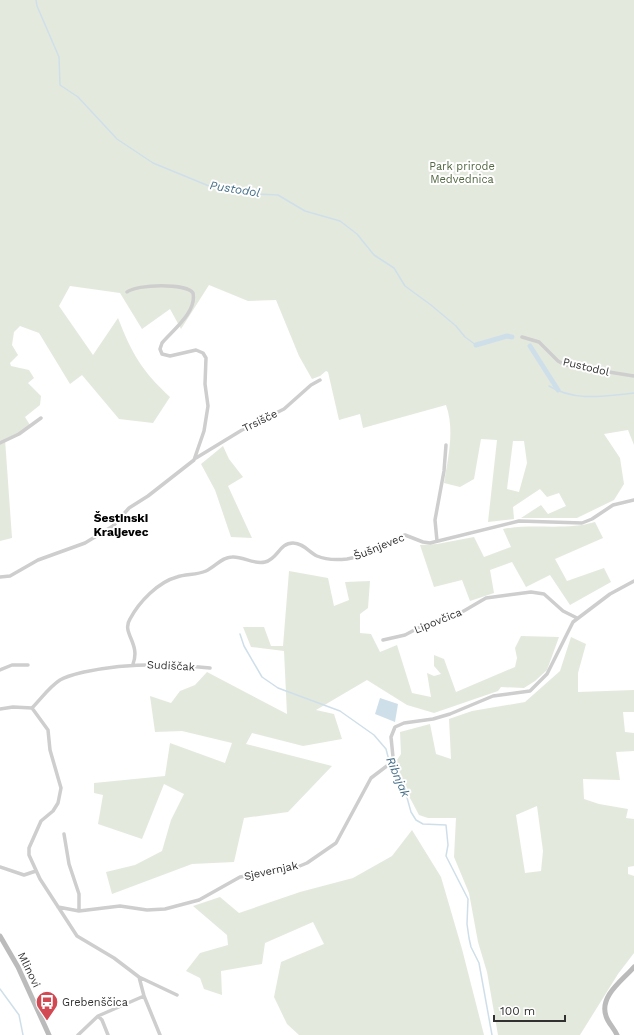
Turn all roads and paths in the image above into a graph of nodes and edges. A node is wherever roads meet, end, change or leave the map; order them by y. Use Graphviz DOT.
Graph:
graph roads {
  1 [pos="127,292"];
  2 [pos="522,337"];
  3 [pos="634,376"];
  4 [pos="320,380"];
  5 [pos="41,418"];
  6 [pos="0,443"];
  7 [pos="446,445"];
  8 [pos="196,458"];
  9 [pos="634,500"];
  10 [pos="437,542"];
  11 [pos="0,578"];
  12 [pos="634,581"];
  13 [pos="576,618"];
  14 [pos="384,640"];
  15 [pos="133,664"];
  16 [pos="28,665"];
  17 [pos="210,668"];
  18 [pos="0,670"];
  19 [pos="32,708"];
  20 [pos="0,709"];
  21 [pos="64,834"];
  22 [pos="0,867"];
  23 [pos="36,871"];
  24 [pos="58,907"];
  25 [pos="79,911"];
  26 [pos="0,936"];
  27 [pos="634,967"];
  28 [pos="139,977"];
  29 [pos="177,995"];
  30 [pos="144,996"];
  31 [pos="98,1016"];
  32 [pos="49,1035"];
  33 [pos="78,1035"];
  34 [pos="108,1035"];
  35 [pos="160,1035"];
  36 [pos="617,1035"];
  1 -- 8 [label="street"];
  2 -- 3 [label="street, Pustodol"];
  4 -- 8 [label="street, Trsišče"];
  5 -- 6 [label="street"];
  7 -- 10 [label="street"];
  8 -- 11 [label="street"];
  9 -- 10 [label="street"];
  10 -- 15 [label="street, Šušnjevec"];
  12 -- 13 [label="street"];
  13 -- 14 [label="street, Lipovčica"];
  13 -- 25 [label="street, Sjevernjak"];
  15 -- 17 [label="street, Sudiščak"];
  15 -- 19 [label="street"];
  16 -- 18 [label="street"];
  19 -- 20 [label="street"];
  19 -- 23 [label="street"];
  21 -- 25 [label="street"];
  22 -- 23 [label="street"];
  23 -- 24 [label="street"];
  24 -- 25 [label="street, Sjevernjak"];
  24 -- 28 [label="street"];
  26 -- 32 [label="main road, Mlinovi"];
  27 -- 36 [label="main road"];
  28 -- 29 [label="street"];
  28 -- 30 [label="street"];
  30 -- 31 [label="street"];
  30 -- 35 [label="street"];
  31 -- 33 [label="street"];
  31 -- 34 [label="street"];
}
